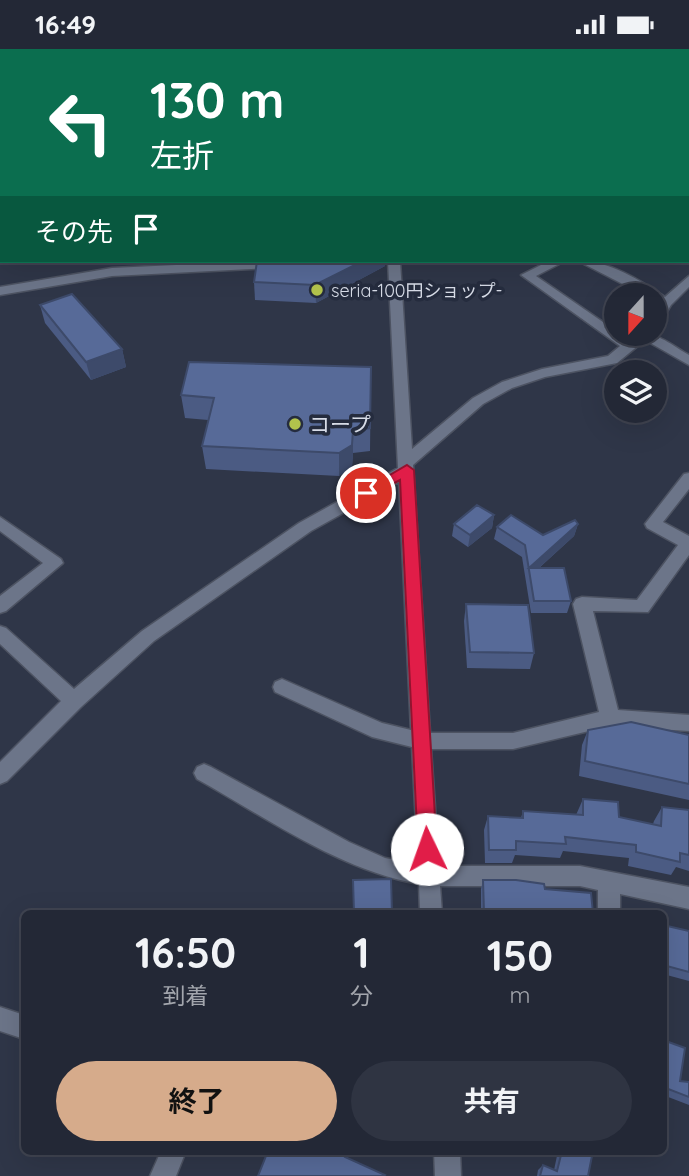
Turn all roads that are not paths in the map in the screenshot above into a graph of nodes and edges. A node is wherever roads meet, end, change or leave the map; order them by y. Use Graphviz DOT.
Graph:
graph roads {
  1 [pos="288,263"];
  2 [pos="394,263"];
  3 [pos="554,263"];
  4 [pos="589,263"];
  5 [pos="689,280"];
  6 [pos="634,283"];
  7 [pos="0,291"];
  8 [pos="667,302"];
  9 [pos="604,329"];
  10 [pos="629,347"];
  11 [pos="664,347"];
  12 [pos="689,361"];
  13 [pos="407,467"];
  14 [pos="689,478"];
  15 [pos="0,523"];
  16 [pos="689,543"];
  17 [pos="0,606"];
  18 [pos="0,633"];
  19 [pos="282,687"];
  20 [pos="74,701"];
  21 [pos="610,718"];
  22 [pos="689,723"];
  23 [pos="421,741"];
  24 [pos="204,773"];
  25 [pos="0,775"];
  26 [pos="429,876"];
  27 [pos="609,882"];
  28 [pos="689,898"];
  29 [pos="432,910"];
  30 [pos="610,910"];
  31 [pos="0,1019"];
  32 [pos="21,1026"];
  33 [pos="172,1155"];
  34 [pos="447,1155"];
  35 [pos="163,1176"];
  36 [pos="448,1176"];
  1 -- 7 [label="street"];
  2 -- 13 [label="street"];
  3 -- 9 [label="street"];
  4 -- 6 [label="street"];
  5 -- 8 [label="street"];
  10 -- 13 [label="street"];
  11 -- 12 [label="street"];
  13 -- 20 [label="street"];
  13 -- 23 [label="street"];
  14 -- 16 [label="street"];
  15 -- 17 [label="street"];
  16 -- 21 [label="street"];
  18 -- 20 [label="street"];
  19 -- 23 [label="street"];
  20 -- 25 [label="street"];
  21 -- 22 [label="street"];
  21 -- 23 [label="street"];
  23 -- 26 [label="street"];
  24 -- 26 [label="street"];
  26 -- 27 [label="street"];
  26 -- 29 [label="street"];
  27 -- 28 [label="street"];
  27 -- 30 [label="street"];
  31 -- 32 [label="street"];
  33 -- 35 [label="street"];
  34 -- 36 [label="street"];
}
